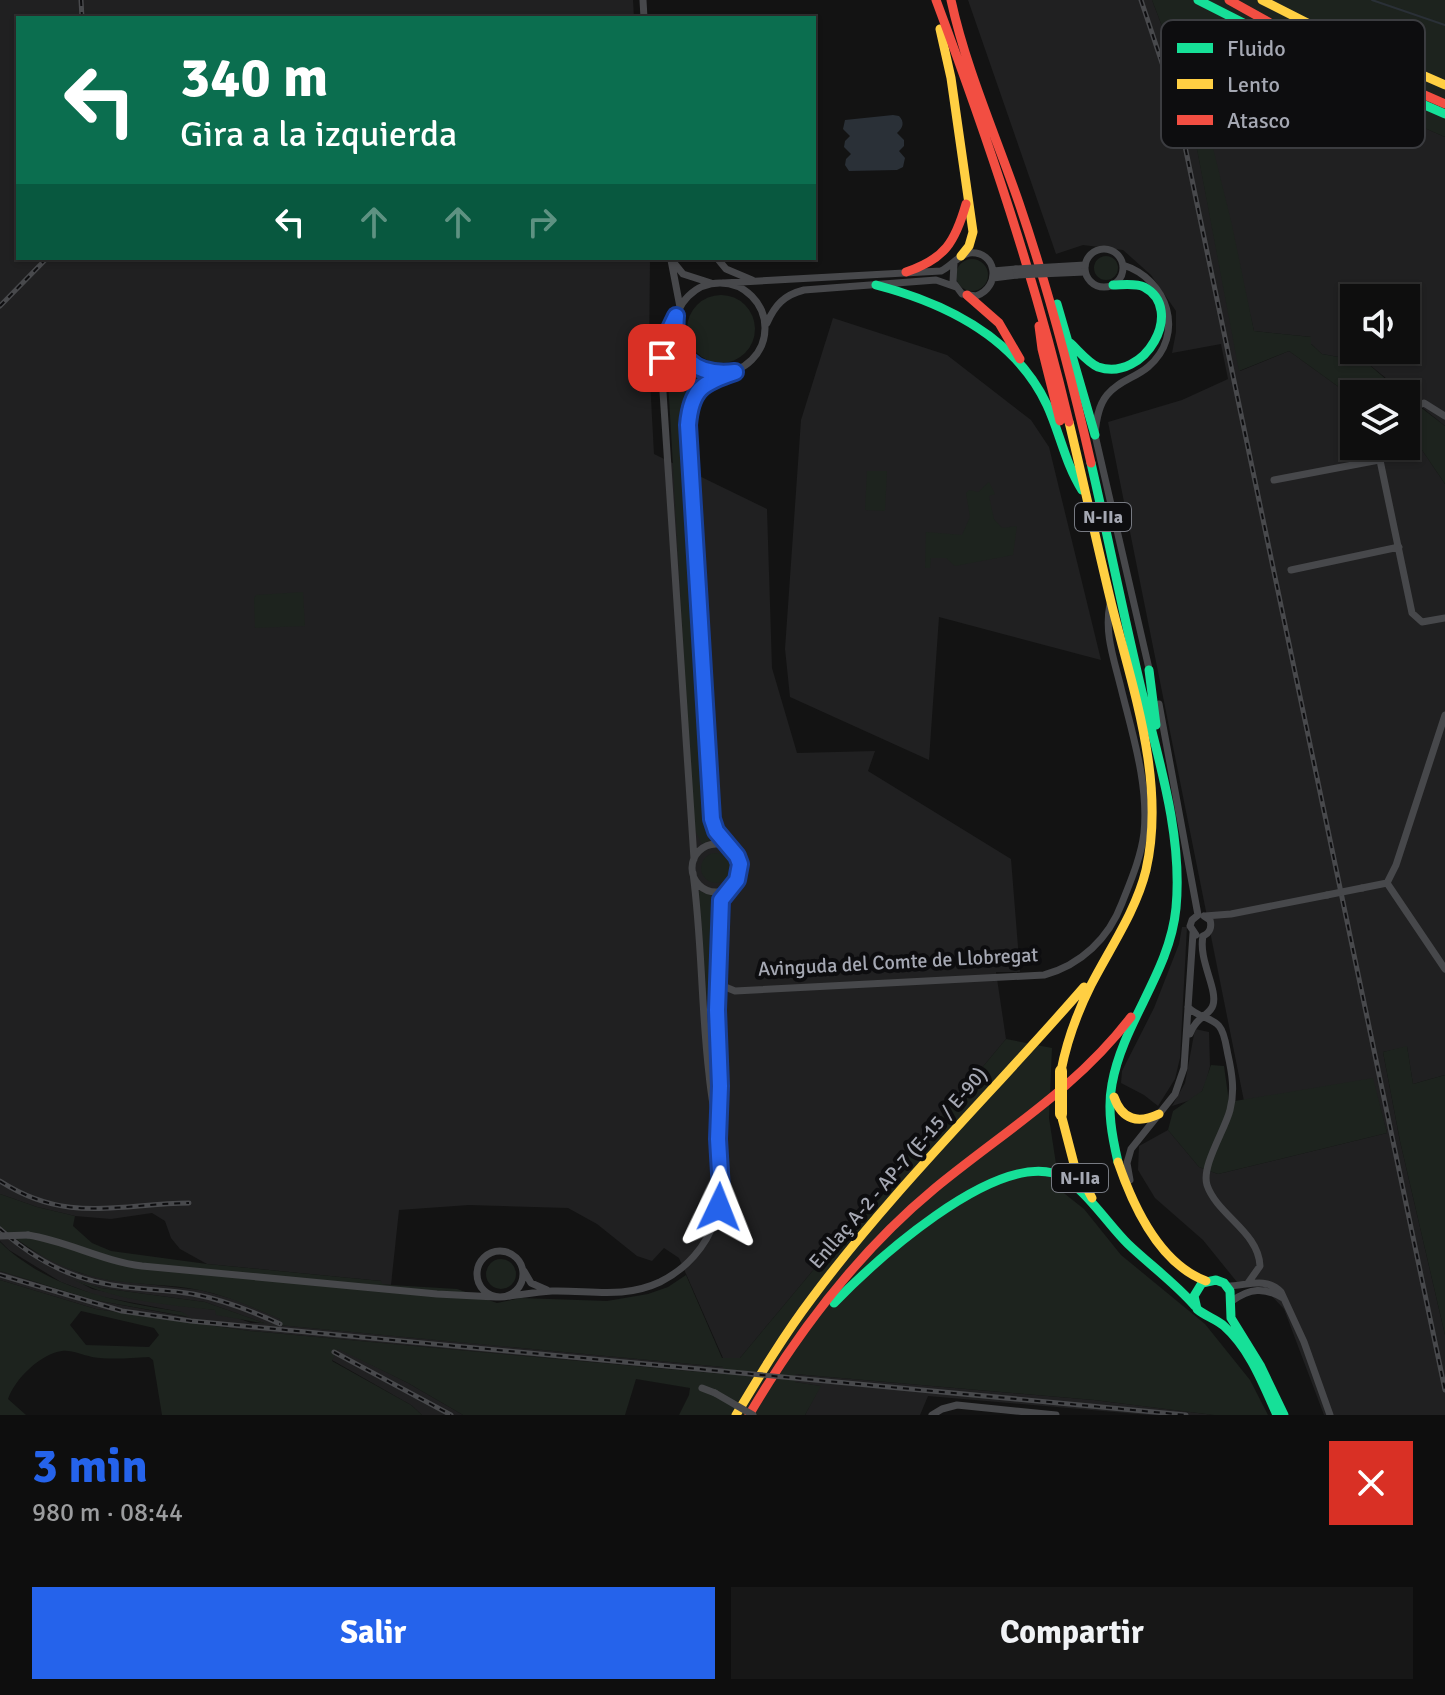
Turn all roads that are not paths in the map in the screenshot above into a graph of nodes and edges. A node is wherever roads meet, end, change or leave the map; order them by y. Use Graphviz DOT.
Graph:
graph roads {
  1 [pos="937,0"];
  2 [pos="1198,0"];
  3 [pos="1206,0"];
  4 [pos="1229,0"];
  5 [pos="1262,0"];
  6 [pos="1272,0"];
  7 [pos="952,3"];
  8 [pos="1238,20"];
  9 [pos="1242,20"];
  10 [pos="1265,20"];
  11 [pos="1302,20"];
  12 [pos="1304,20"];
  13 [pos="1425,76"];
  14 [pos="1445,85"];
  15 [pos="1425,95"];
  16 [pos="1445,104"];
  17 [pos="1425,105"];
  18 [pos="1445,114"];
  19 [pos="966,201"];
  20 [pos="670,260"];
  21 [pos="672,260"];
  22 [pos="719,260"];
  23 [pos="958,260"];
  24 [pos="1038,263"];
  25 [pos="1123,265"];
  26 [pos="1085,268"];
  27 [pos="906,272"];
  28 [pos="993,274"];
  29 [pos="754,281"];
  30 [pos="713,283"];
  31 [pos="723,283"];
  32 [pos="876,285"];
  33 [pos="1113,285"];
  34 [pos="961,291"];
  35 [pos="1037,295"];
  36 [pos="678,311"];
  37 [pos="766,324"];
  38 [pos="1070,343"];
  39 [pos="735,372"];
  40 [pos="1031,379"];
  41 [pos="1420,405"];
  42 [pos="1445,416"];
  43 [pos="1095,435"];
  44 [pos="1064,454"];
  45 [pos="1379,460"];
  46 [pos="1274,480"];
  47 [pos="1086,495"];
  48 [pos="1399,547"];
  49 [pos="1291,570"];
  50 [pos="1110,599"];
  51 [pos="1445,618"];
  52 [pos="1149,670"];
  53 [pos="1445,715"];
  54 [pos="1159,772"];
  55 [pos="732,850"];
  56 [pos="694,859"];
  57 [pos="1176,871"];
  58 [pos="693,873"];
  59 [pos="1387,883"];
  60 [pos="732,886"];
  61 [pos="1231,914"];
  62 [pos="1201,916"];
  63 [pos="1211,927"];
  64 [pos="1193,933"];
  65 [pos="1203,936"];
  66 [pos="1106,959"];
  67 [pos="1445,969"];
  68 [pos="718,984"];
  69 [pos="1188,1007"];
  70 [pos="1201,1017"];
  71 [pos="1188,1040"];
  72 [pos="1111,1085"];
  73 [pos="1159,1114"];
  74 [pos="718,1139"];
  75 [pos="1137,1206"];
  76 [pos="1117,1233"];
  77 [pos="0,1236"];
  78 [pos="522,1266"];
  79 [pos="478,1278"];
  80 [pos="1206,1281"];
  81 [pos="1248,1283"];
  82 [pos="1227,1286"];
  83 [pos="553,1291"];
  84 [pos="457,1294"];
  85 [pos="500,1297"];
  86 [pos="1283,1298"];
  87 [pos="1231,1304"];
  88 [pos="1195,1306"];
  89 [pos="1211,1318"];
  90 [pos="790,1349"];
  91 [pos="702,1388"];
  92 [pos="736,1415"];
  93 [pos="751,1415"];
  94 [pos="932,1415"];
  95 [pos="1056,1415"];
  96 [pos="1277,1415"];
  97 [pos="1284,1415"];
  98 [pos="1330,1415"];
  1 -- 19 [label="main road"];
  1 -- 35 [label="main road, N-IIa"];
  2 -- 8 [label="main road"];
  3 -- 9 [label="main road"];
  4 -- 10 [label="main road"];
  5 -- 11 [label="main road"];
  6 -- 12 [label="main road"];
  7 -- 24 [label="main road, N-IIa"];
  13 -- 14 [label="main road"];
  15 -- 16 [label="main road"];
  17 -- 18 [label="main road"];
  19 -- 23 [label="main road"];
  19 -- 27 [label="main road"];
  20 -- 36 [label="street"];
  21 -- 30 [label="street"];
  22 -- 29 [label="street"];
  23 -- 27 [label="street"];
  23 -- 28 [label="street"];
  23 -- 34 [label="street"];
  24 -- 38 [label="main road"];
  24 -- 54 [label="main road, N-IIa"];
  25 -- 26 [label="street"];
  25 -- 33 [label="street"];
  25 -- 43 [label="street"];
  26 -- 28 [label="street, bridge"];
  26 -- 33 [label="street"];
  27 -- 29 [label="street"];
  28 -- 34 [label="street"];
  29 -- 31 [label="street"];
  30 -- 31 [label="street"];
  30 -- 36 [label="street"];
  31 -- 37 [label="street"];
  32 -- 34 [label="street"];
  32 -- 37 [label="street"];
  32 -- 40 [label="main road"];
  33 -- 38 [label="main road"];
  34 -- 40 [label="main road"];
  35 -- 44 [label="main road"];
  35 -- 47 [label="main road, N-IIa"];
  36 -- 39 [label="street"];
  36 -- 56 [label="street"];
  37 -- 39 [label="street"];
  38 -- 43 [label="main road"];
  39 -- 55 [label="street"];
  40 -- 44 [label="main road"];
  41 -- 42 [label="street"];
  43 -- 52 [label="street"];
  44 -- 47 [label="main road"];
  45 -- 46 [label="street"];
  45 -- 48 [label="street"];
  47 -- 50 [label="main road, N-IIa"];
  48 -- 49 [label="street"];
  48 -- 51 [label="street"];
  50 -- 66 [label="main road, N-IIa"];
  50 -- 68 [label="street, Avinguda del Comte de Llobregat"];
  52 -- 54 [label="main road"];
  52 -- 62 [label="street"];
  53 -- 59 [label="street"];
  54 -- 57 [label="main road, N-IIa"];
  55 -- 56 [label="street"];
  55 -- 60 [label="street"];
  56 -- 58 [label="street"];
  57 -- 72 [label="main road, N-IIa"];
  57 -- 90 [label="main road, Enllaç A-2 - AP-7 (E-15 / E-90)"];
  58 -- 60 [label="street"];
  58 -- 74 [label="street"];
  59 -- 61 [label="street, bridge"];
  59 -- 67 [label="street"];
  60 -- 68 [label="street"];
  61 -- 62 [label="street"];
  61 -- 63 [label="street"];
  62 -- 63 [label="street"];
  62 -- 64 [label="street"];
  63 -- 65 [label="street"];
  64 -- 65 [label="street"];
  64 -- 69 [label="street"];
  65 -- 70 [label="street"];
  66 -- 76 [label="main road, N-IIa, bridge"];
  66 -- 92 [label="main road, Enllaç A-2 - AP-7 (E-15 / E-90)"];
  68 -- 74 [label="street"];
  69 -- 70 [label="street"];
  69 -- 71 [label="street"];
  70 -- 71 [label="street"];
  70 -- 81 [label="street"];
  71 -- 73 [label="street"];
  72 -- 73 [label="main road"];
  72 -- 75 [label="main road, N-IIa"];
  73 -- 75 [label="street"];
  74 -- 83 [label="street"];
  75 -- 80 [label="main road, N-IIa"];
  76 -- 88 [label="main road, N-IIa"];
  76 -- 90 [label="main road"];
  77 -- 84 [label="street, bridge"];
  78 -- 79 [label="street"];
  78 -- 83 [label="street"];
  78 -- 85 [label="street"];
  79 -- 84 [label="street"];
  79 -- 85 [label="street"];
  80 -- 82 [label="main road, N-IIa"];
  80 -- 88 [label="main road"];
  81 -- 82 [label="street"];
  81 -- 86 [label="street"];
  82 -- 87 [label="main road"];
  83 -- 85 [label="street"];
  84 -- 85 [label="street"];
  86 -- 87 [label="street"];
  86 -- 98 [label="street"];
  87 -- 89 [label="main road"];
  87 -- 97 [label="main road"];
  88 -- 89 [label="main road, N-IIa"];
  89 -- 96 [label="main road, N-IIa"];
  90 -- 93 [label="main road, Enllaç A-2 - AP-7 (E-15 / E-90)"];
  91 -- 93 [label="street, bridge"];
  94 -- 95 [label="street"];
}
